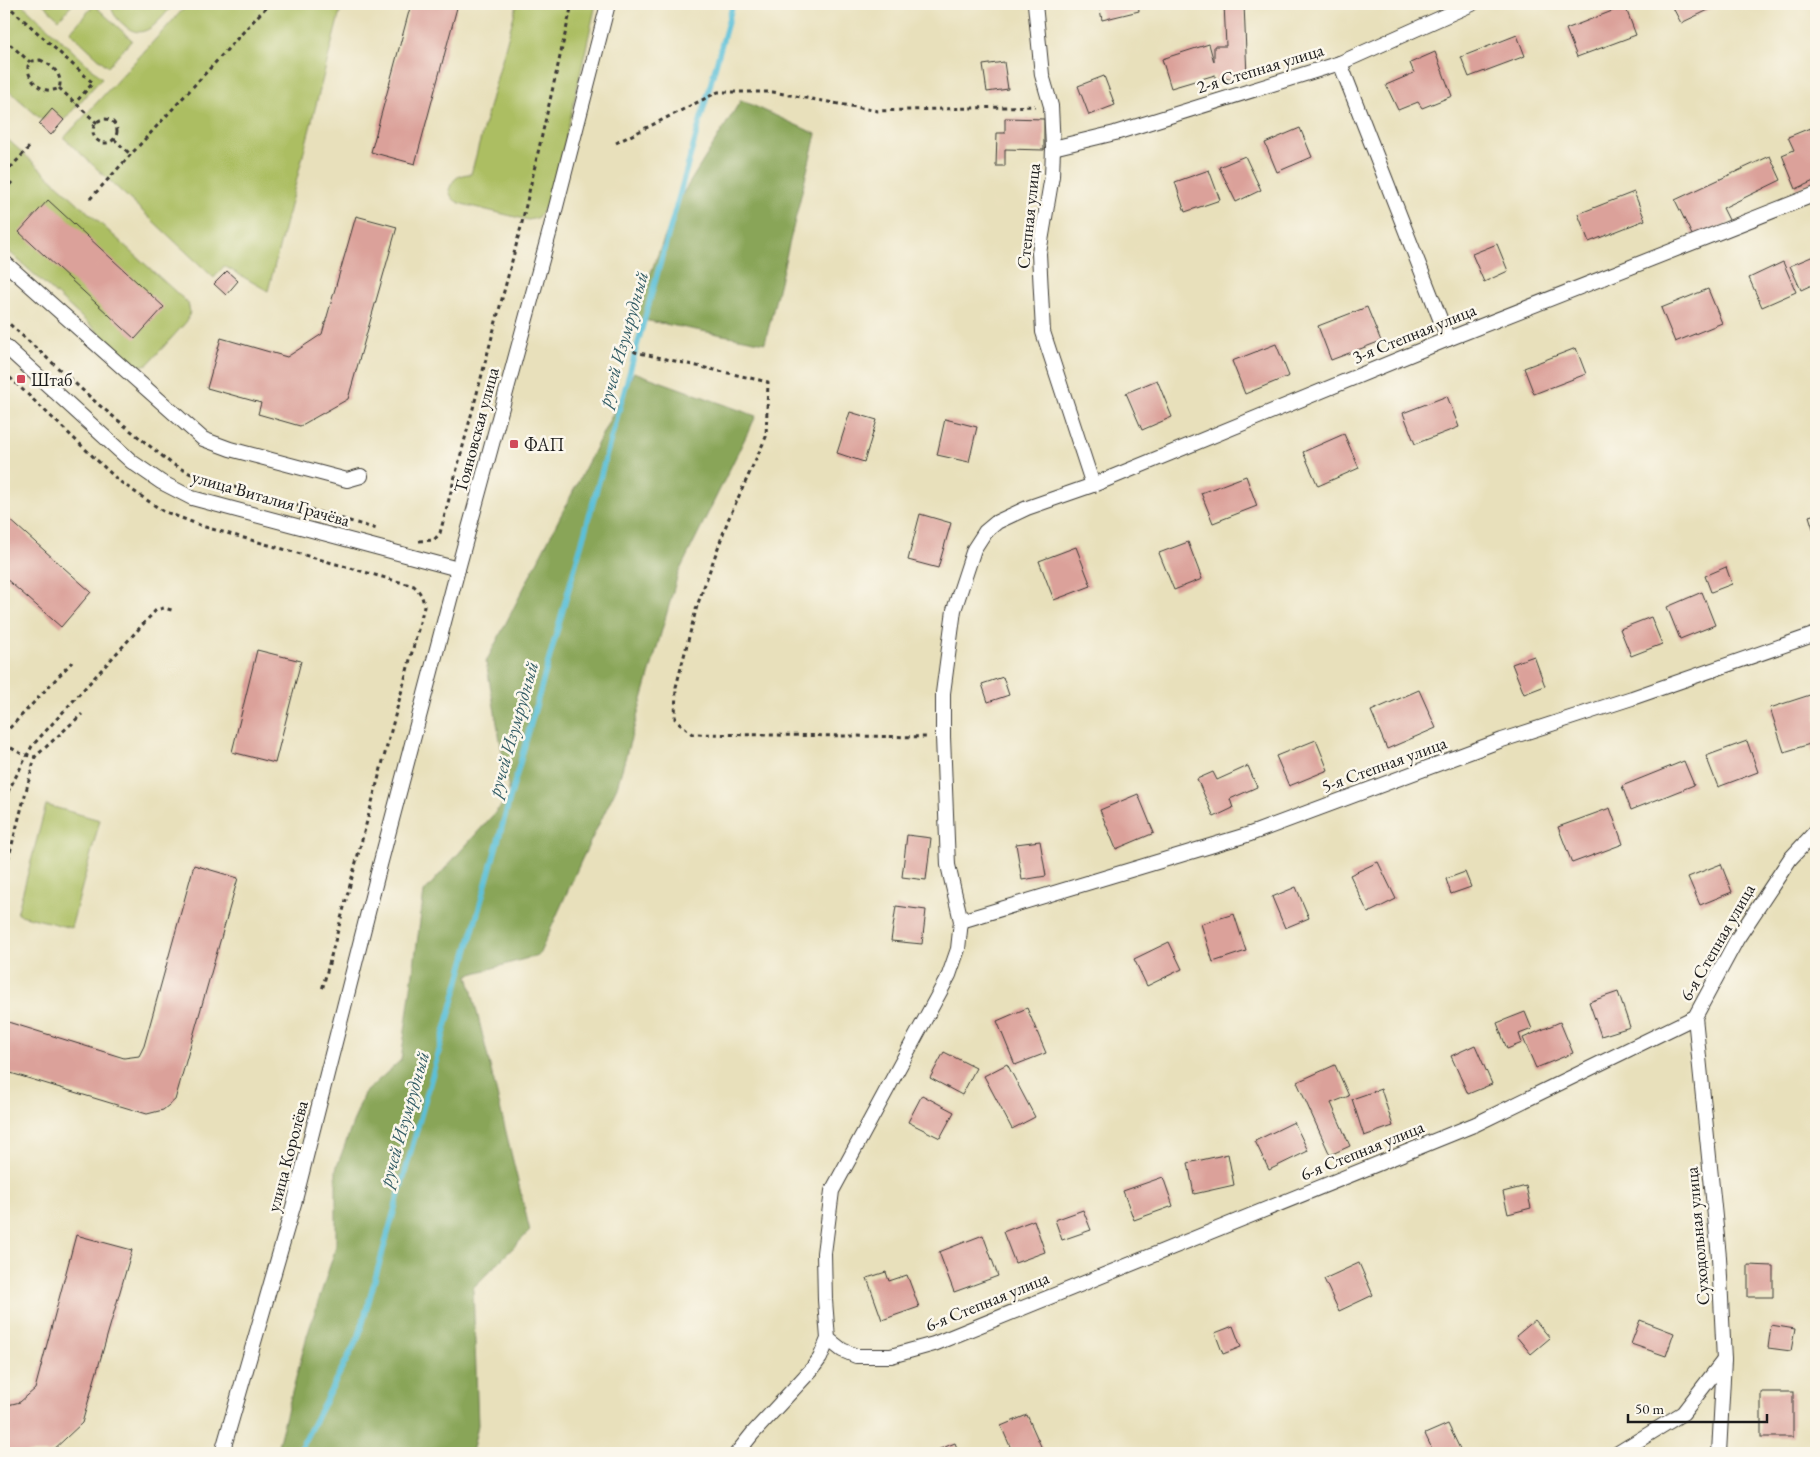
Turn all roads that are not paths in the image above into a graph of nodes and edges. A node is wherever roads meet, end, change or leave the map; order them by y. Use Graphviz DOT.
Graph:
graph roads {
  1 [pos="608,4"];
  2 [pos="1035,4"];
  3 [pos="1472,4"];
  4 [pos="1340,62"];
  5 [pos="1053,148"];
  6 [pos="1816,194"];
  7 [pos="4,262"];
  8 [pos="1448,339"];
  9 [pos="4,345"];
  10 [pos="361,476"];
  11 [pos="1093,485"];
  12 [pos="458,569"];
  13 [pos="1816,634"];
  14 [pos="1816,831"];
  15 [pos="380,865"];
  16 [pos="961,921"];
  17 [pos="1695,1017"];
  18 [pos="828,1339"];
  19 [pos="1724,1360"];
  20 [pos="222,1453"];
  21 [pos="737,1453"];
  22 [pos="1618,1453"];
  23 [pos="1719,1453"];
  1 -- 12 [label="street, Тояновская улица"];
  2 -- 5 [label="street, Степная улица"];
  3 -- 4 [label="street, 2-я Степная улица"];
  4 -- 5 [label="street, 2-я Степная улица"];
  4 -- 8 [label="street"];
  5 -- 11 [label="street, Степная улица"];
  6 -- 8 [label="street, 3-я Степная улица"];
  7 -- 10 [label="street"];
  8 -- 11 [label="street, 3-я Степная улица"];
  9 -- 12 [label="street, улица Виталия Грачёва"];
  11 -- 16 [label="street, 3-я Степная улица"];
  12 -- 15 [label="street, Тояновская улица"];
  13 -- 16 [label="street, 5-я Степная улица"];
  14 -- 17 [label="street, 6-я Степная улица"];
  15 -- 20 [label="street, улица Королёва"];
  16 -- 18 [label="street, 3-я Степная улица"];
  17 -- 18 [label="street, 6-я Степная улица"];
  17 -- 19 [label="street, Суходольная улица"];
  18 -- 21 [label="street"];
  19 -- 22 [label="street"];
  19 -- 23 [label="street, Суходольная улица"];
}
